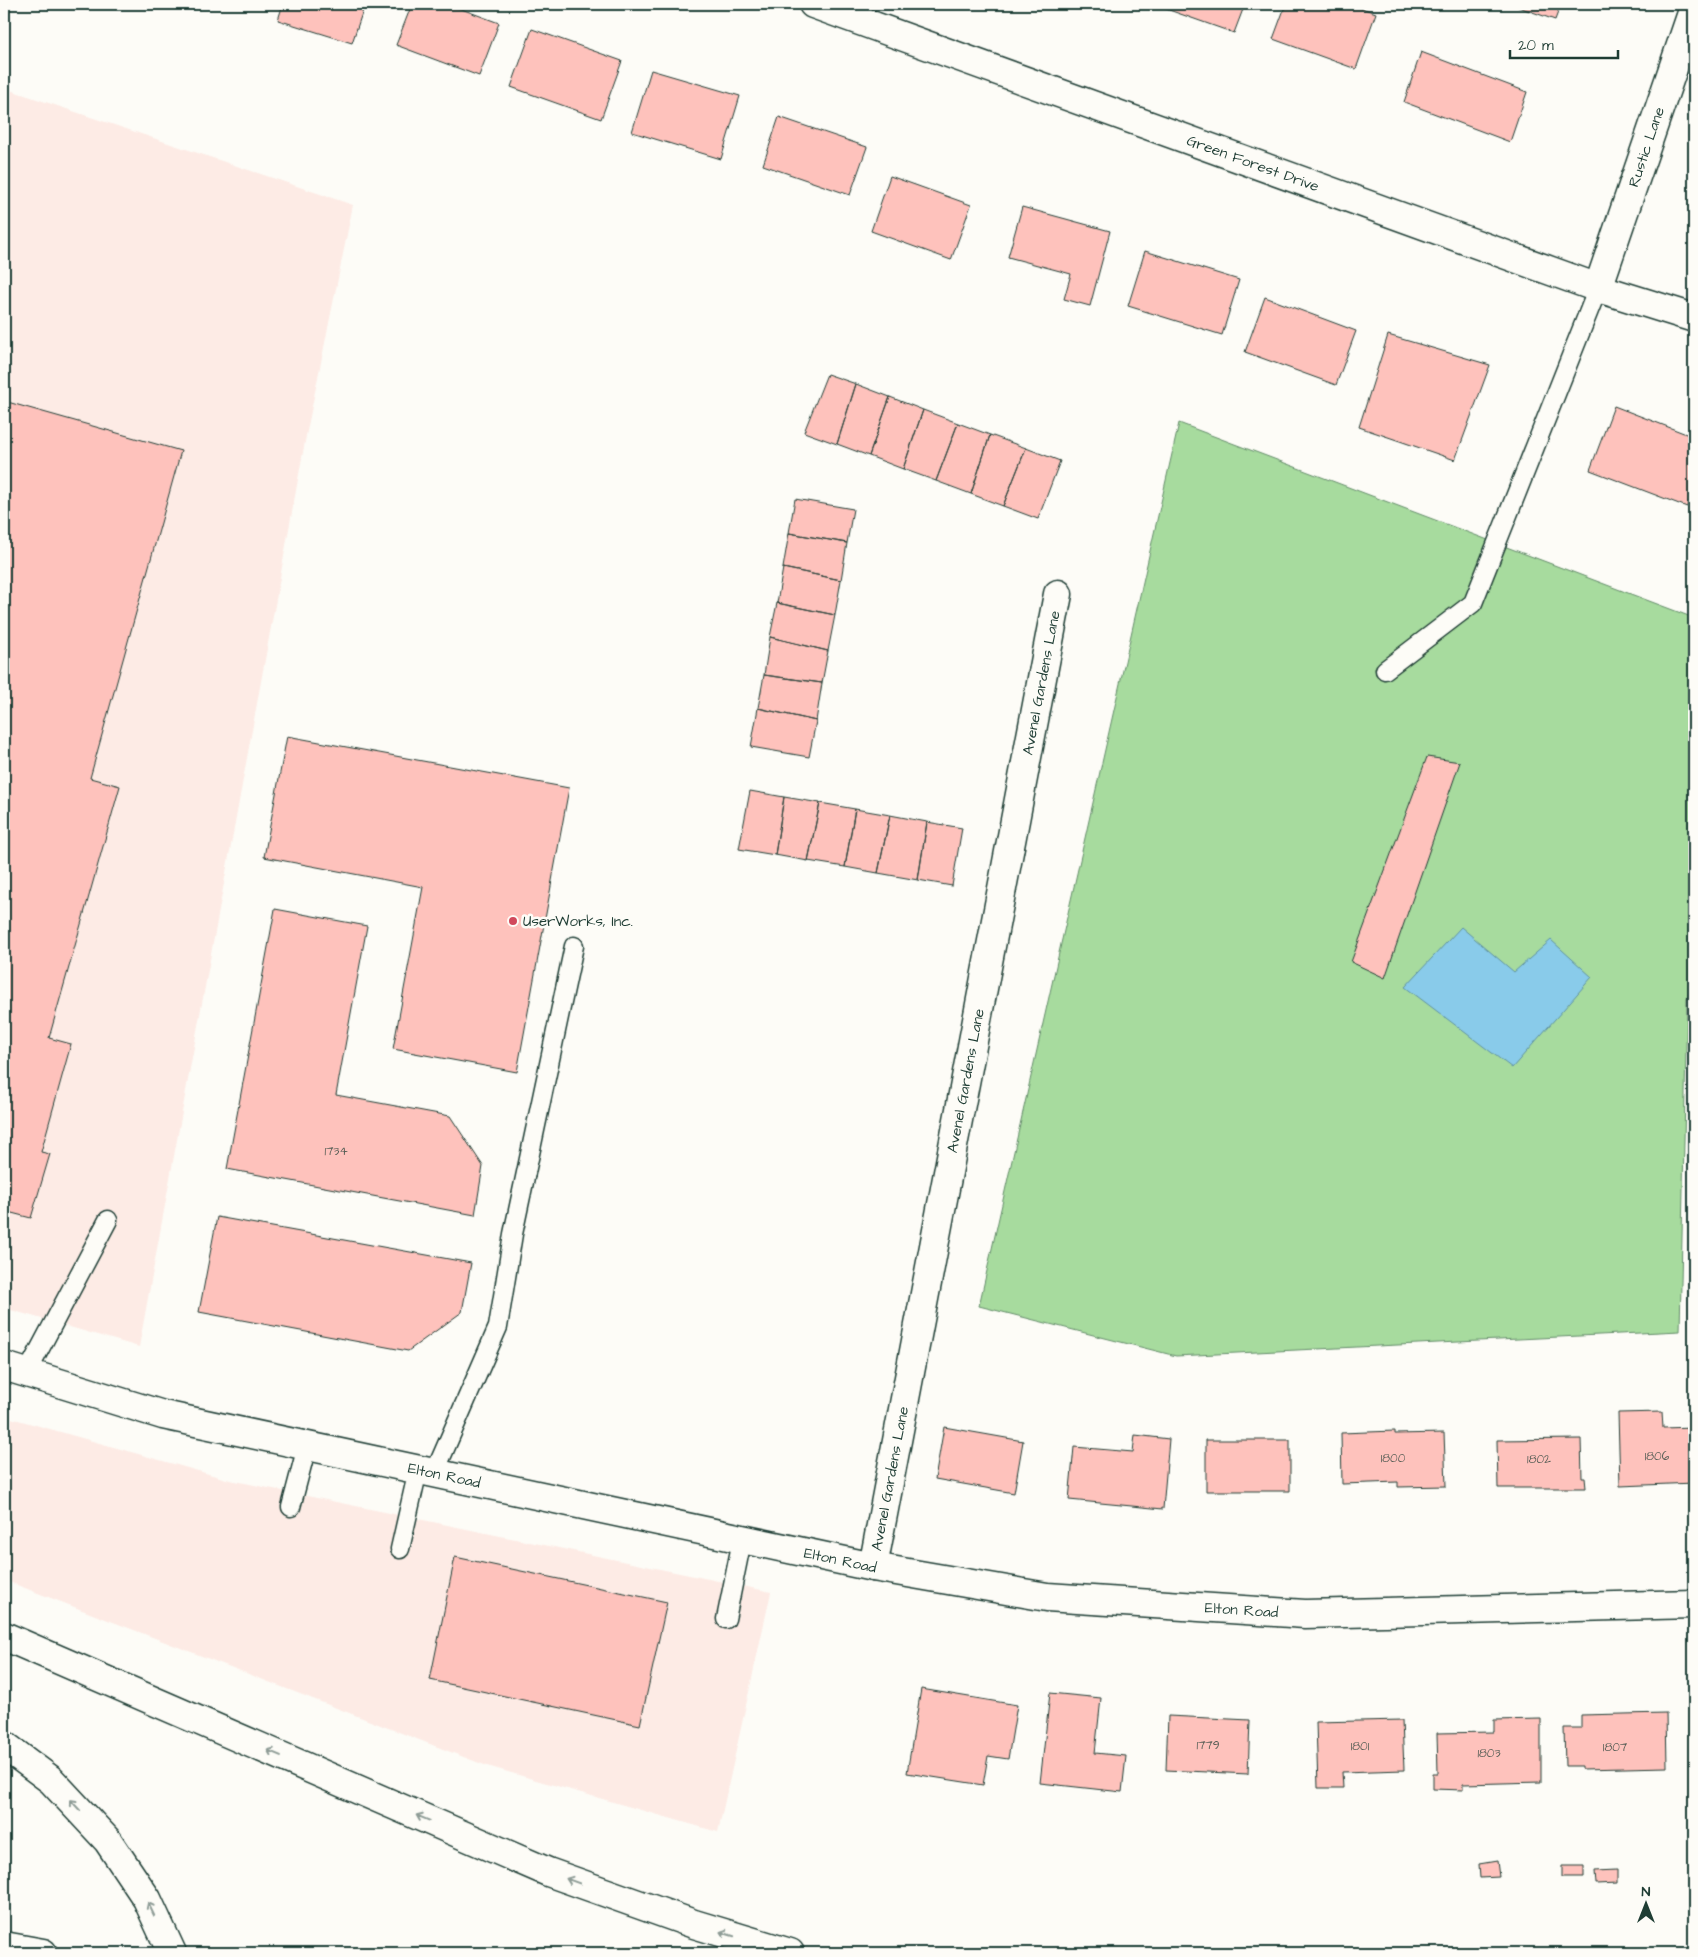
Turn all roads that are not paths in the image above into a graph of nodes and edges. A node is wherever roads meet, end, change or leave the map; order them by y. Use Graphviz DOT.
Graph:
graph roads {
  1 [pos="813,4"];
  2 [pos="1694,7"];
  3 [pos="1598,288"];
  4 [pos="1694,318"];
  5 [pos="1058,594"];
  6 [pos="1385,670"];
  7 [pos="574,946"];
  8 [pos="108,1220"];
  9 [pos="15,1370"];
  10 [pos="307,1446"];
  11 [pos="426,1472"];
  12 [pos="291,1508"];
  13 [pos="742,1540"];
  14 [pos="400,1549"];
  15 [pos="873,1567"];
  16 [pos="1694,1604"];
  17 [pos="726,1619"];
  18 [pos="4,1636"];
  19 [pos="4,1745"];
  20 [pos="4,1946"];
  21 [pos="43,1953"];
  22 [pos="172,1953"];
  23 [pos="790,1953"];
  1 -- 3 [label="main road, Green Forest Drive"];
  2 -- 3 [label="main road, Rustic Lane"];
  3 -- 4 [label="main road, Green Forest Drive"];
  3 -- 6 [label="lane"];
  5 -- 15 [label="main road, Avenel Gardens Lane"];
  7 -- 11 [label="lane"];
  8 -- 9 [label="lane"];
  9 -- 10 [label="main road, Elton Road"];
  10 -- 11 [label="main road, Elton Road"];
  10 -- 12 [label="lane"];
  11 -- 13 [label="main road, Elton Road"];
  11 -- 14 [label="lane"];
  13 -- 15 [label="main road, Elton Road"];
  13 -- 17 [label="lane"];
  15 -- 16 [label="main road, Elton Road"];
  23 -- 18 [label="main road, one-way"];
  22 -- 19 [label="main road, one-way"];
  20 -- 21 [label="main road"];
}
